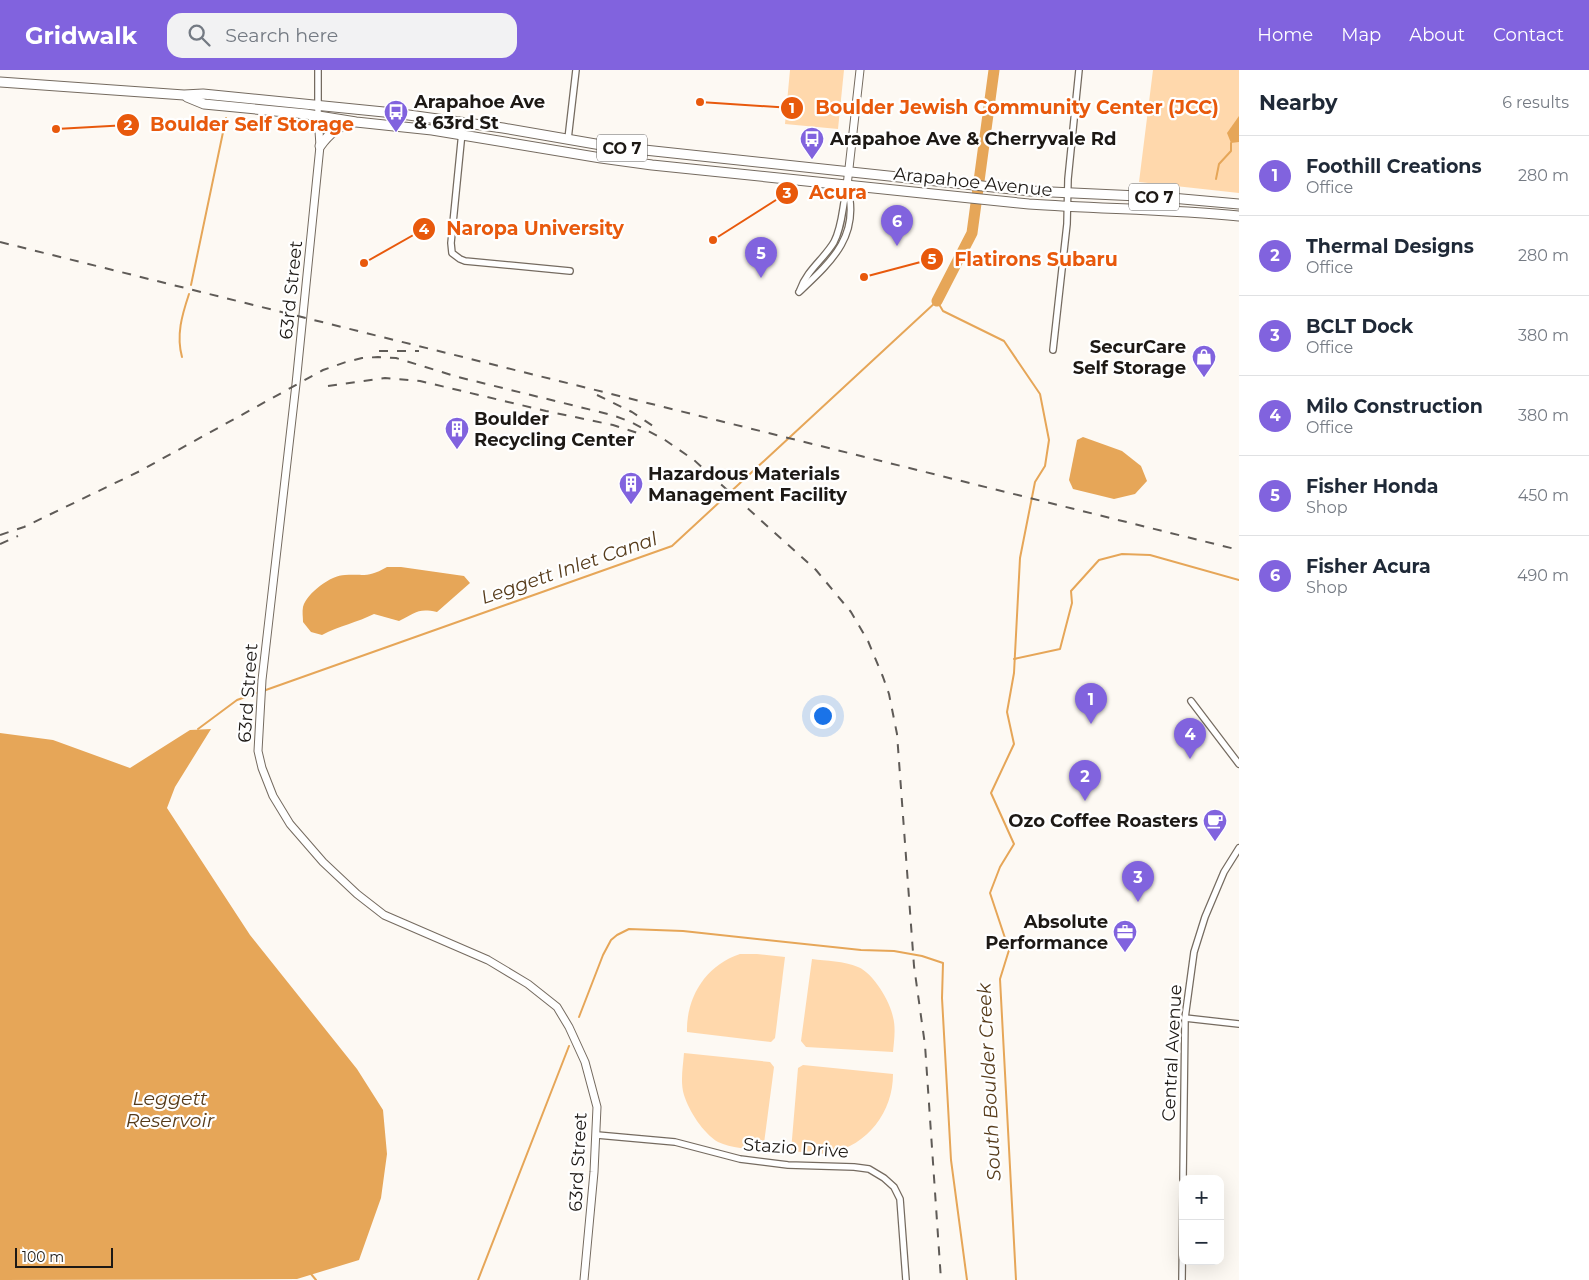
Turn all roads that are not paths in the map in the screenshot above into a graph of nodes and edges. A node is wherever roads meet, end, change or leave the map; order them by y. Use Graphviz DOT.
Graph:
graph roads {
  1 [pos="318,70"];
  2 [pos="576,70"];
  3 [pos="860,70"];
  4 [pos="1079,70"];
  5 [pos="0,82"];
  6 [pos="184,95"];
  7 [pos="318,105"];
  8 [pos="318,116"];
  9 [pos="356,122"];
  10 [pos="463,122"];
  11 [pos="461,134"];
  12 [pos="568,139"];
  13 [pos="320,146"];
  14 [pos="848,172"];
  15 [pos="847,186"];
  16 [pos="1068,194"];
  17 [pos="1239,204"];
  18 [pos="1068,207"];
  19 [pos="1239,216"];
  20 [pos="570,271"];
  21 [pos="1053,350"];
  22 [pos="1191,701"];
  23 [pos="1239,764"];
  24 [pos="1239,848"];
  25 [pos="1185,1018"];
  26 [pos="1239,1024"];
  27 [pos="597,1135"];
  28 [pos="1183,1175"];
  29 [pos="1183,1220"];
  30 [pos="584,1280"];
  31 [pos="906,1280"];
  32 [pos="1182,1280"];
  1 -- 7 [label="street, 63rd Street"];
  2 -- 12 [label="street"];
  3 -- 14 [label="street"];
  4 -- 16 [label="street"];
  5 -- 6 [label="main road, CO 7"];
  6 -- 7 [label="main road, CO 7"];
  6 -- 8 [label="main road, CO 7"];
  7 -- 8 [label="street, 63rd Street"];
  7 -- 10 [label="main road, Arapahoe Avenue / CO 7"];
  8 -- 9 [label="main road, Arapahoe Avenue / CO 7"];
  8 -- 13 [label="street, 63rd Street"];
  9 -- 11 [label="main road, Arapahoe Avenue / CO 7"];
  9 -- 13 [label="main road"];
  10 -- 11 [label="street"];
  10 -- 12 [label="main road, Arapahoe Avenue / CO 7"];
  11 -- 15 [label="main road, Arapahoe Avenue / CO 7"];
  11 -- 20 [label="street"];
  12 -- 14 [label="main road, Arapahoe Avenue / CO 7"];
  13 -- 27 [label="street, 63rd Street"];
  14 -- 15 [label="street"];
  14 -- 16 [label="main road, Arapahoe Avenue / CO 7"];
  15 -- 15 [label="street"];
  15 -- 18 [label="main road, Arapahoe Avenue / CO 7"];
  16 -- 17 [label="main road, Arapahoe Avenue / CO 7"];
  16 -- 18 [label="street"];
  18 -- 19 [label="main road, Arapahoe Avenue / CO 7"];
  18 -- 21 [label="street"];
  22 -- 23 [label="street"];
  24 -- 25 [label="street, Central Avenue"];
  25 -- 26 [label="street"];
  25 -- 28 [label="street, Central Avenue"];
  27 -- 30 [label="street, 63rd Street"];
  27 -- 31 [label="street, Stazio Drive"];
  29 -- 32 [label="street"];
}
